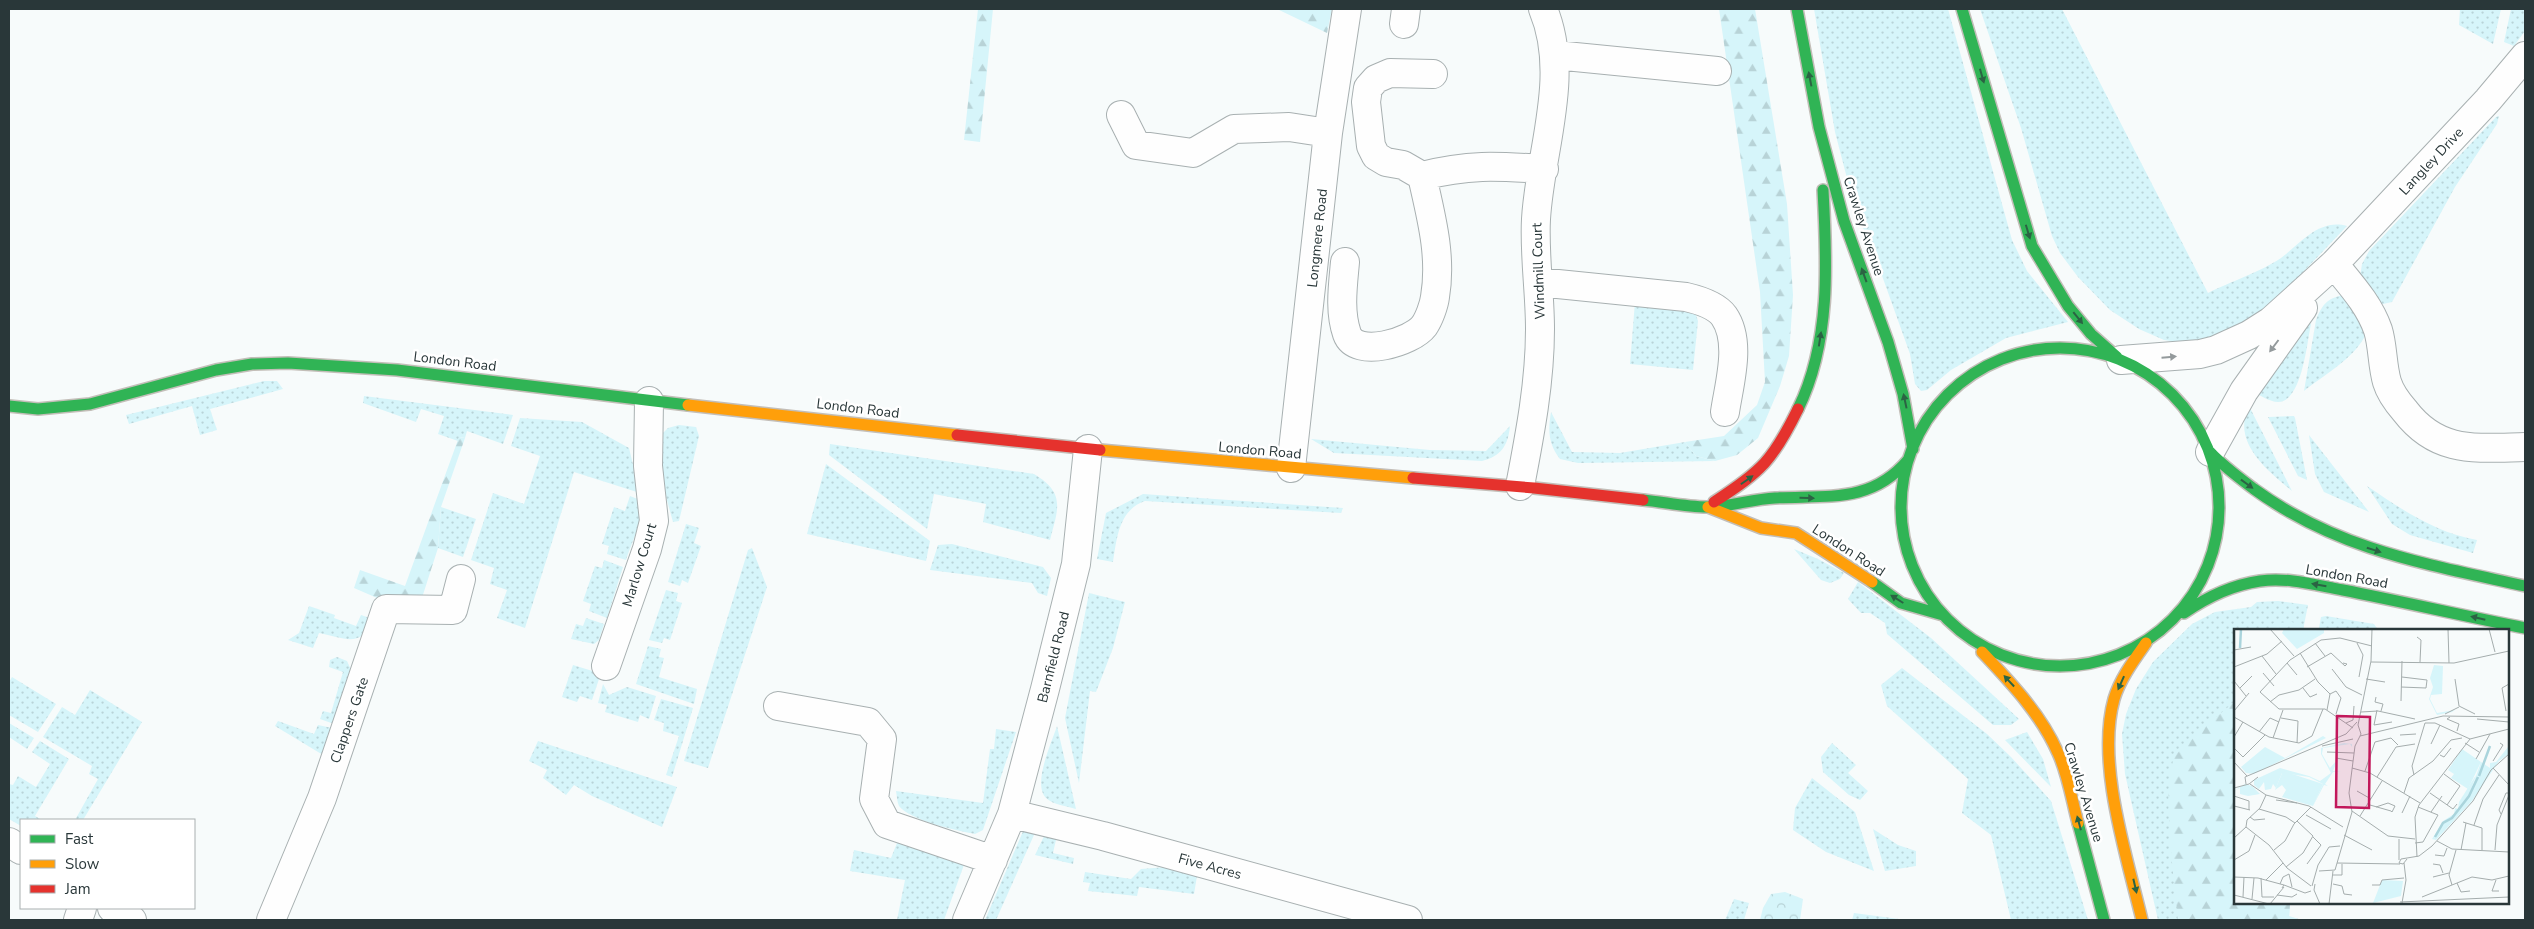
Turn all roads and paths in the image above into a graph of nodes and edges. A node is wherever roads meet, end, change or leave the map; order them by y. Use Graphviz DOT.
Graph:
graph roads {
  1 [pos="1347,9"];
  2 [pos="1543,9"];
  3 [pos="1797,9"];
  4 [pos="1962,9"];
  5 [pos="1555,55"];
  6 [pos="2525,56"];
  7 [pos="1716,71"];
  8 [pos="1433,74"];
  9 [pos="1121,115"];
  10 [pos="1820,127"];
  11 [pos="1328,134"];
  12 [pos="1544,169"];
  13 [pos="1422,176"];
  14 [pos="1345,262"];
  15 [pos="2334,264"];
  16 [pos="1538,282"];
  17 [pos="2121,360"];
  18 [pos="648,401"];
  19 [pos="9,407"];
  20 [pos="1726,412"];
  21 [pos="2525,447"];
  22 [pos="1088,449"];
  23 [pos="2210,452"];
  24 [pos="1911,454"];
  25 [pos="1292,468"];
  26 [pos="1520,486"];
  27 [pos="1707,507"];
  28 [pos="461,579"];
  29 [pos="2525,586"];
  30 [pos="1943,615"];
  31 [pos="2170,623"];
  32 [pos="2525,628"];
  33 [pos="1971,639"];
  34 [pos="2146,642"];
  35 [pos="606,666"];
  36 [pos="778,706"];
  37 [pos="1012,814"];
  38 [pos="9,842"];
  39 [pos="20,849"];
  40 [pos="993,860"];
  41 [pos="114,909"];
  42 [pos="132,920"];
  43 [pos="272,920"];
  44 [pos="967,920"];
  45 [pos="1408,920"];
  46 [pos="2104,920"];
  47 [pos="2142,920"];
  1 -- 11 [label="street, Longmere Road"];
  2 -- 5 [label="street, Windmill Court"];
  10 -- 3 [label="main road, Crawley Avenue, one-way"];
  4 -- 17 [label="main road, one-way"];
  5 -- 7 [label="street"];
  5 -- 12 [label="street, Windmill Court"];
  6 -- 15 [label="street, Langley Drive"];
  8 -- 13 [label="street"];
  9 -- 11 [label="street"];
  24 -- 10 [label="main road, Crawley Avenue, one-way"];
  27 -- 10 [label="main road, one-way"];
  11 -- 25 [label="street, Longmere Road"];
  12 -- 13 [label="street"];
  12 -- 16 [label="street, Windmill Court"];
  13 -- 14 [label="street"];
  17 -- 15 [label="street, Langley Drive, one-way"];
  15 -- 21 [label="street"];
  15 -- 23 [label="street, Langley Drive, one-way"];
  16 -- 20 [label="street"];
  16 -- 26 [label="street, Windmill Court"];
  17 -- 23 [label="main road"];
  17 -- 24 [label="main road"];
  18 -- 19 [label="main road, London Road"];
  18 -- 22 [label="main road, London Road"];
  18 -- 35 [label="street, Marlow Court"];
  22 -- 25 [label="main road, London Road"];
  22 -- 37 [label="street, Barnfield Road"];
  23 -- 29 [label="main road, London Road, one-way"];
  23 -- 31 [label="main road"];
  27 -- 24 [label="main road, London Road, one-way"];
  24 -- 30 [label="main road"];
  25 -- 26 [label="main road, London Road"];
  26 -- 27 [label="main road, London Road"];
  30 -- 27 [label="main road, London Road, one-way"];
  28 -- 43 [label="street, Clappers Gate"];
  30 -- 33 [label="main road"];
  32 -- 31 [label="main road, London Road, one-way"];
  31 -- 34 [label="main road"];
  33 -- 34 [label="main road"];
  46 -- 33 [label="main road, Crawley Avenue, one-way"];
  34 -- 47 [label="main road, Crawley Avenue, one-way"];
  36 -- 40 [label="street"];
  37 -- 40 [label="street, Barnfield Road"];
  37 -- 45 [label="street, Five Acres"];
  38 -- 39 [label="street"];
  40 -- 44 [label="street, Barnfield Road"];
  41 -- 42 [label="street"];
}
